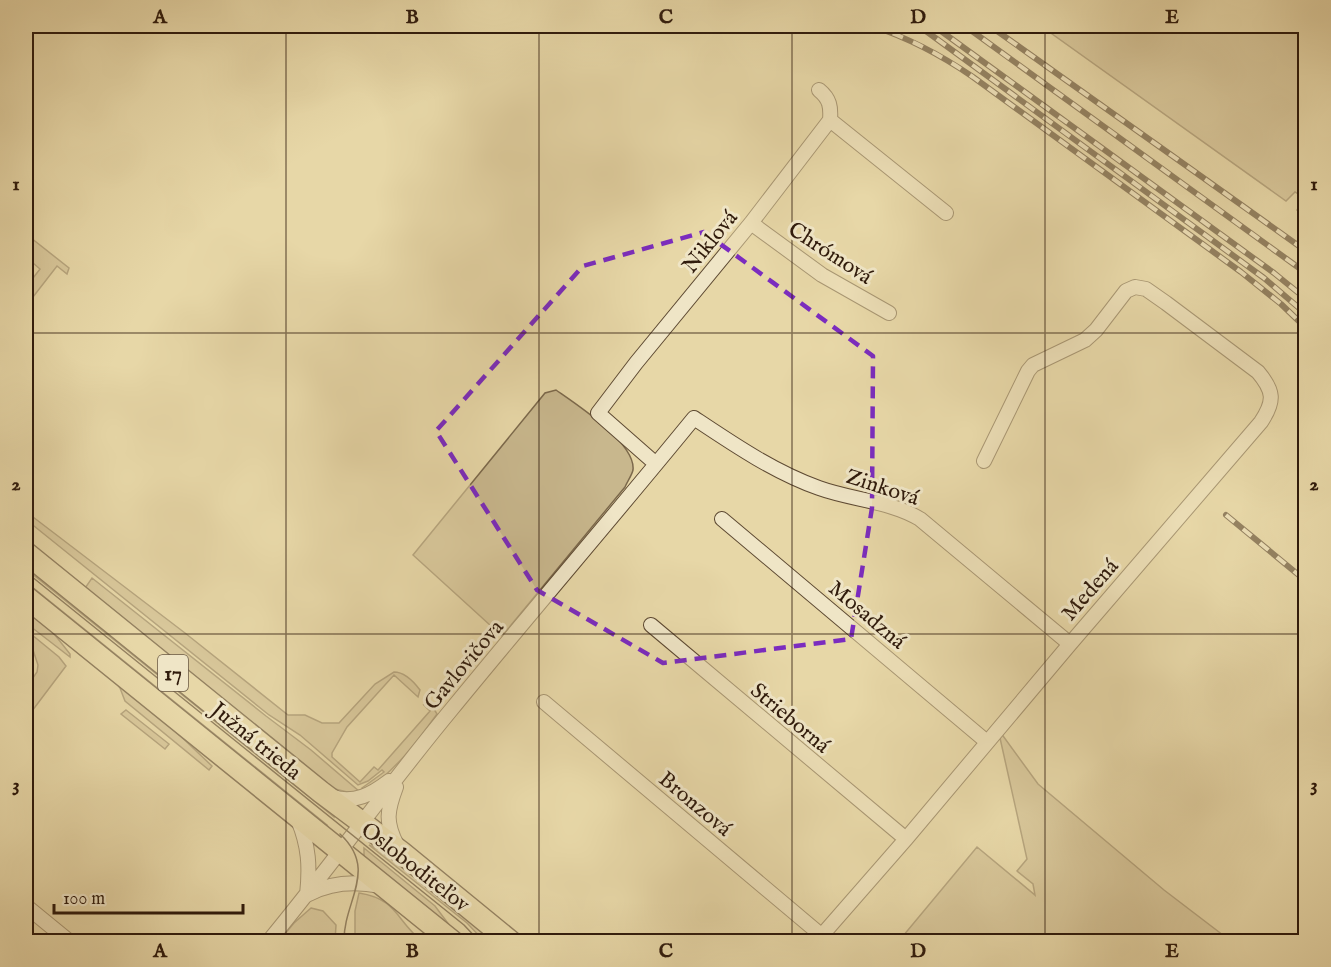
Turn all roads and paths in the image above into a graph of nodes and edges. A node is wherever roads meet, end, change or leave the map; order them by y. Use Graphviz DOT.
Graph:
graph roads {
  1 [pos="819,90"];
  2 [pos="830,120"];
  3 [pos="946,213"];
  4 [pos="751,223"];
  5 [pos="889,313"];
  6 [pos="694,418"];
  7 [pos="984,461"];
  8 [pos="656,464"];
  9 [pos="722,519"];
  10 [pos="26,553"];
  11 [pos="26,597"];
  12 [pos="651,625"];
  13 [pos="1070,644"];
  14 [pos="544,702"];
  15 [pos="987,742"];
  16 [pos="401,773"];
  17 [pos="321,792"];
  18 [pos="294,813"];
  19 [pos="362,823"];
  20 [pos="906,839"];
  21 [pos="341,850"];
  22 [pos="401,852"];
  23 [pos="387,888"];
  24 [pos="307,895"];
  25 [pos="26,906"];
  26 [pos="819,938"];
  27 [pos="70,942"];
  28 [pos="268,942"];
  29 [pos="453,942"];
  30 [pos="511,942"];
  1 -- 2 [label="street"];
  2 -- 3 [label="street"];
  2 -- 4 [label="street, Niklová"];
  4 -- 5 [label="street, Chrómová"];
  4 -- 8 [label="street, Niklová"];
  6 -- 8 [label="street, Gavlovičova"];
  6 -- 13 [label="street, Zinková"];
  7 -- 13 [label="street, Medená"];
  8 -- 16 [label="street, Gavlovičova"];
  9 -- 15 [label="street, Mosadzná"];
  10 -- 17 [label="main road, Južná trieda / 17"];
  11 -- 18 [label="main road, Južná trieda / 17"];
  12 -- 20 [label="street, Strieborná"];
  13 -- 15 [label="street, Medená"];
  14 -- 26 [label="street, Bronzová"];
  15 -- 20 [label="street, Medená"];
  16 -- 17 [label="street"];
  16 -- 19 [label="street, Gavlovičova"];
  16 -- 22 [label="street"];
  17 -- 19 [label="main road, Osloboditeľov / 17"];
  18 -- 21 [label="main road, Osloboditeľov / 17"];
  18 -- 24 [label="street"];
  19 -- 21 [label="street, Gavlovičova"];
  19 -- 22 [label="main road, Osloboditeľov / 17"];
  20 -- 26 [label="street, Medená"];
  21 -- 23 [label="main road, Osloboditeľov / 17"];
  21 -- 24 [label="street, Gavlovičova"];
  22 -- 30 [label="main road, Osloboditeľov / 17"];
  23 -- 24 [label="street"];
  23 -- 29 [label="main road, Osloboditeľov / 17"];
  24 -- 28 [label="street, Gavlovičova"];
  25 -- 27 [label="street"];
}
